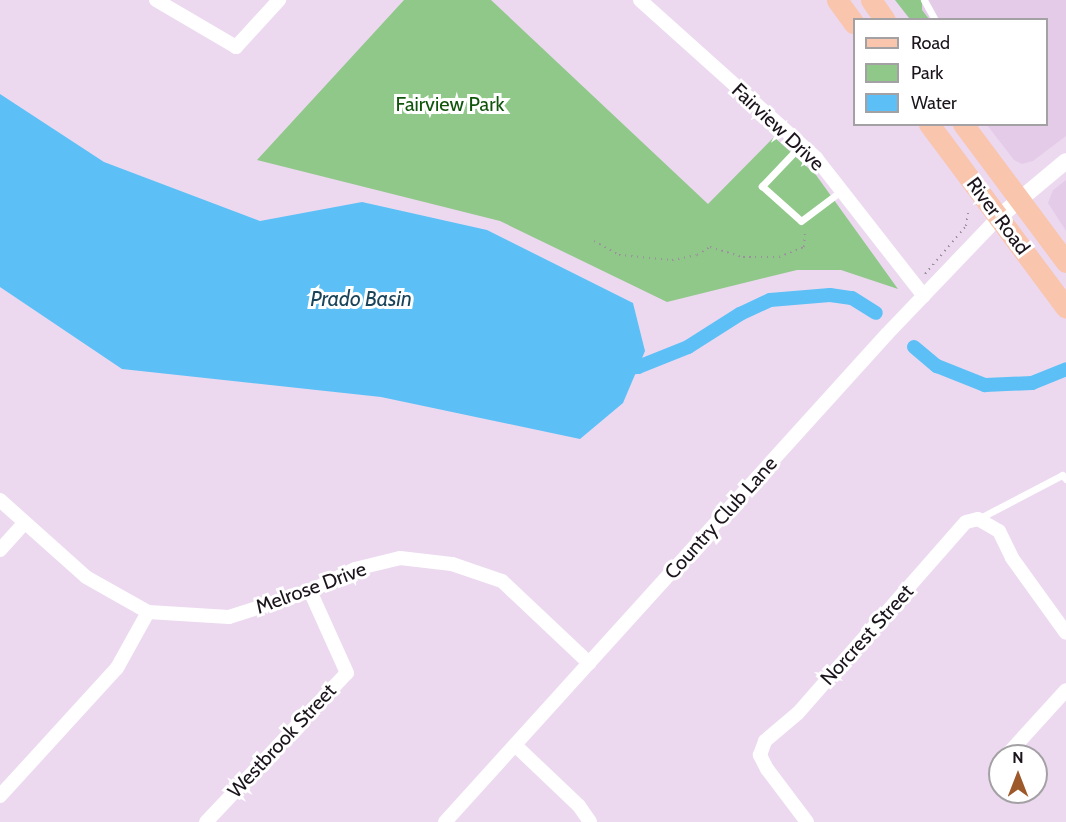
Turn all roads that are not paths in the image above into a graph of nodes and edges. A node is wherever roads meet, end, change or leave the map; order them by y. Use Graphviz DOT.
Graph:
graph roads {
  1 [pos="156,0"];
  2 [pos="279,0"];
  3 [pos="837,0"];
  4 [pos="871,0"];
  5 [pos="924,0"];
  6 [pos="646,2"];
  7 [pos="884,18"];
  8 [pos="934,18"];
  9 [pos="853,20"];
  10 [pos="931,126"];
  11 [pos="964,126"];
  12 [pos="801,145"];
  13 [pos="1066,161"];
  14 [pos="841,191"];
  15 [pos="1018,200"];
  16 [pos="999,217"];
  17 [pos="1066,262"];
  18 [pos="924,296"];
  19 [pos="1066,308"];
  20 [pos="1066,479"];
  21 [pos="0,501"];
  22 [pos="978,519"];
  23 [pos="24,524"];
  24 [pos="0,550"];
  25 [pos="310,591"];
  26 [pos="148,612"];
  27 [pos="1066,633"];
  28 [pos="589,663"];
  29 [pos="1066,690"];
  30 [pos="1017,744"];
  31 [pos="515,745"];
  32 [pos="0,796"];
  33 [pos="206,822"];
  34 [pos="445,822"];
  35 [pos="590,822"];
  36 [pos="807,822"];
  1 -- 2 [label="street"];
  3 -- 9 [label="main road"];
  4 -- 7 [label="main road"];
  5 -- 8 [label="lane"];
  6 -- 12 [label="street, Fairview Drive"];
  10 -- 16 [label="main road, River Road"];
  11 -- 15 [label="main road, River Road"];
  12 -- 14 [label="street, Fairview Drive"];
  12 -- 14 [label="lane"];
  13 -- 15 [label="street"];
  14 -- 18 [label="street, Fairview Drive"];
  15 -- 16 [label="street"];
  15 -- 17 [label="main road, River Road"];
  16 -- 18 [label="street, Country Club Lane"];
  16 -- 19 [label="main road, River Road"];
  18 -- 28 [label="street, Country Club Lane"];
  20 -- 22 [label="lane"];
  21 -- 23 [label="street, Melrose Drive"];
  22 -- 27 [label="street"];
  22 -- 36 [label="street, Norcrest Street"];
  23 -- 24 [label="street"];
  23 -- 26 [label="street, Melrose Drive"];
  25 -- 26 [label="street, Melrose Drive"];
  25 -- 28 [label="street, Melrose Drive"];
  25 -- 33 [label="street, Westbrook Street"];
  26 -- 32 [label="street"];
  28 -- 31 [label="street, Country Club Lane"];
  29 -- 30 [label="street"];
  31 -- 34 [label="street, Country Club Lane"];
  31 -- 35 [label="street"];
}
